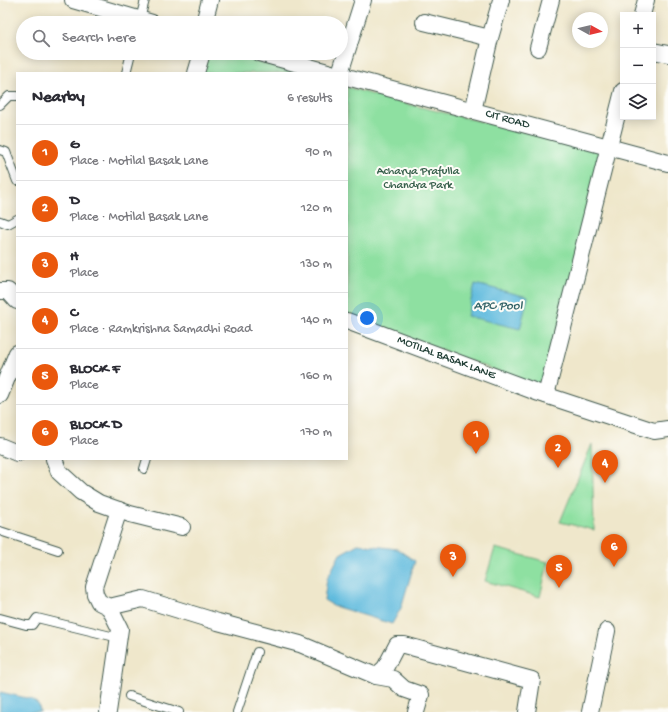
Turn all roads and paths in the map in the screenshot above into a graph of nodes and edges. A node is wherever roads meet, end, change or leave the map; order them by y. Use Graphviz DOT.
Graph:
graph roads {
  1 [pos="73,0"];
  2 [pos="145,0"];
  3 [pos="210,0"];
  4 [pos="363,0"];
  5 [pos="501,0"];
  6 [pos="551,0"];
  7 [pos="646,0"];
  8 [pos="643,12"];
  9 [pos="125,16"];
  10 [pos="144,16"];
  11 [pos="206,16"];
  12 [pos="424,22"];
  13 [pos="490,38"];
  14 [pos="348,48"];
  15 [pos="538,48"];
  16 [pos="656,52"];
  17 [pos="668,54"];
  18 [pos="130,60"];
  19 [pos="200,60"];
  20 [pos="284,60"];
  21 [pos="344,60"];
  22 [pos="126,72"];
  23 [pos="196,72"];
  24 [pos="327,72"];
  25 [pos="340,72"];
  26 [pos="348,77"];
  27 [pos="16,96"];
  28 [pos="620,103"];
  29 [pos="0,105"];
  30 [pos="473,111"];
  31 [pos="609,147"];
  32 [pos="0,150"];
  33 [pos="668,163"];
  34 [pos="16,178"];
  35 [pos="16,220"];
  36 [pos="0,221"];
  37 [pos="0,291"];
  38 [pos="16,300"];
  39 [pos="348,321"];
  40 [pos="16,355"];
  41 [pos="0,395"];
  42 [pos="546,395"];
  43 [pos="667,432"];
  44 [pos="0,446"];
  45 [pos="16,453"];
  46 [pos="51,460"];
  47 [pos="148,460"];
  48 [pos="144,468"];
  49 [pos="119,510"];
  50 [pos="182,527"];
  51 [pos="0,531"];
  52 [pos="58,550"];
  53 [pos="109,607"];
  54 [pos="0,618"];
  55 [pos="606,631"];
  56 [pos="119,638"];
  57 [pos="257,652"];
  58 [pos="376,676"];
  59 [pos="129,696"];
  60 [pos="108,712"];
  61 [pos="179,712"];
  62 [pos="237,712"];
  63 [pos="416,712"];
  64 [pos="527,712"];
  65 [pos="590,712"];
  1 -- 9 [label="street"];
  2 -- 10 [label="lane"];
  3 -- 11 [label="street"];
  4 -- 14 [label="street"];
  5 -- 13 [label="street"];
  6 -- 15 [label="street"];
  7 -- 8 [label="street"];
  12 -- 13 [label="street"];
  13 -- 30 [label="street"];
  16 -- 17 [label="street"];
  18 -- 22 [label="lane"];
  19 -- 23 [label="street"];
  20 -- 24 [label="street"];
  21 -- 25 [label="street"];
  26 -- 30 [label="street, CIT ROAD"];
  27 -- 29 [label="lane"];
  28 -- 31 [label="street"];
  30 -- 31 [label="street, CIT ROAD"];
  31 -- 33 [label="street, CIT ROAD"];
  31 -- 42 [label="street"];
  32 -- 34 [label="lane"];
  35 -- 36 [label="lane"];
  37 -- 38 [label="street"];
  39 -- 42 [label="street, MOTILAL BASAK LANE"];
  40 -- 41 [label="street"];
  42 -- 43 [label="street, MOTILAL BASAK LANE"];
  44 -- 45 [label="street"];
  46 -- 49 [label="street"];
  47 -- 48 [label="lane"];
  49 -- 50 [label="street"];
  49 -- 53 [label="street"];
  51 -- 52 [label="lane"];
  53 -- 56 [label="street"];
  53 -- 58 [label="street"];
  54 -- 56 [label="lane"];
  55 -- 65 [label="street"];
  56 -- 60 [label="street"];
  57 -- 62 [label="lane"];
  58 -- 63 [label="street"];
  58 -- 64 [label="street"];
  59 -- 61 [label="lane"];
}
